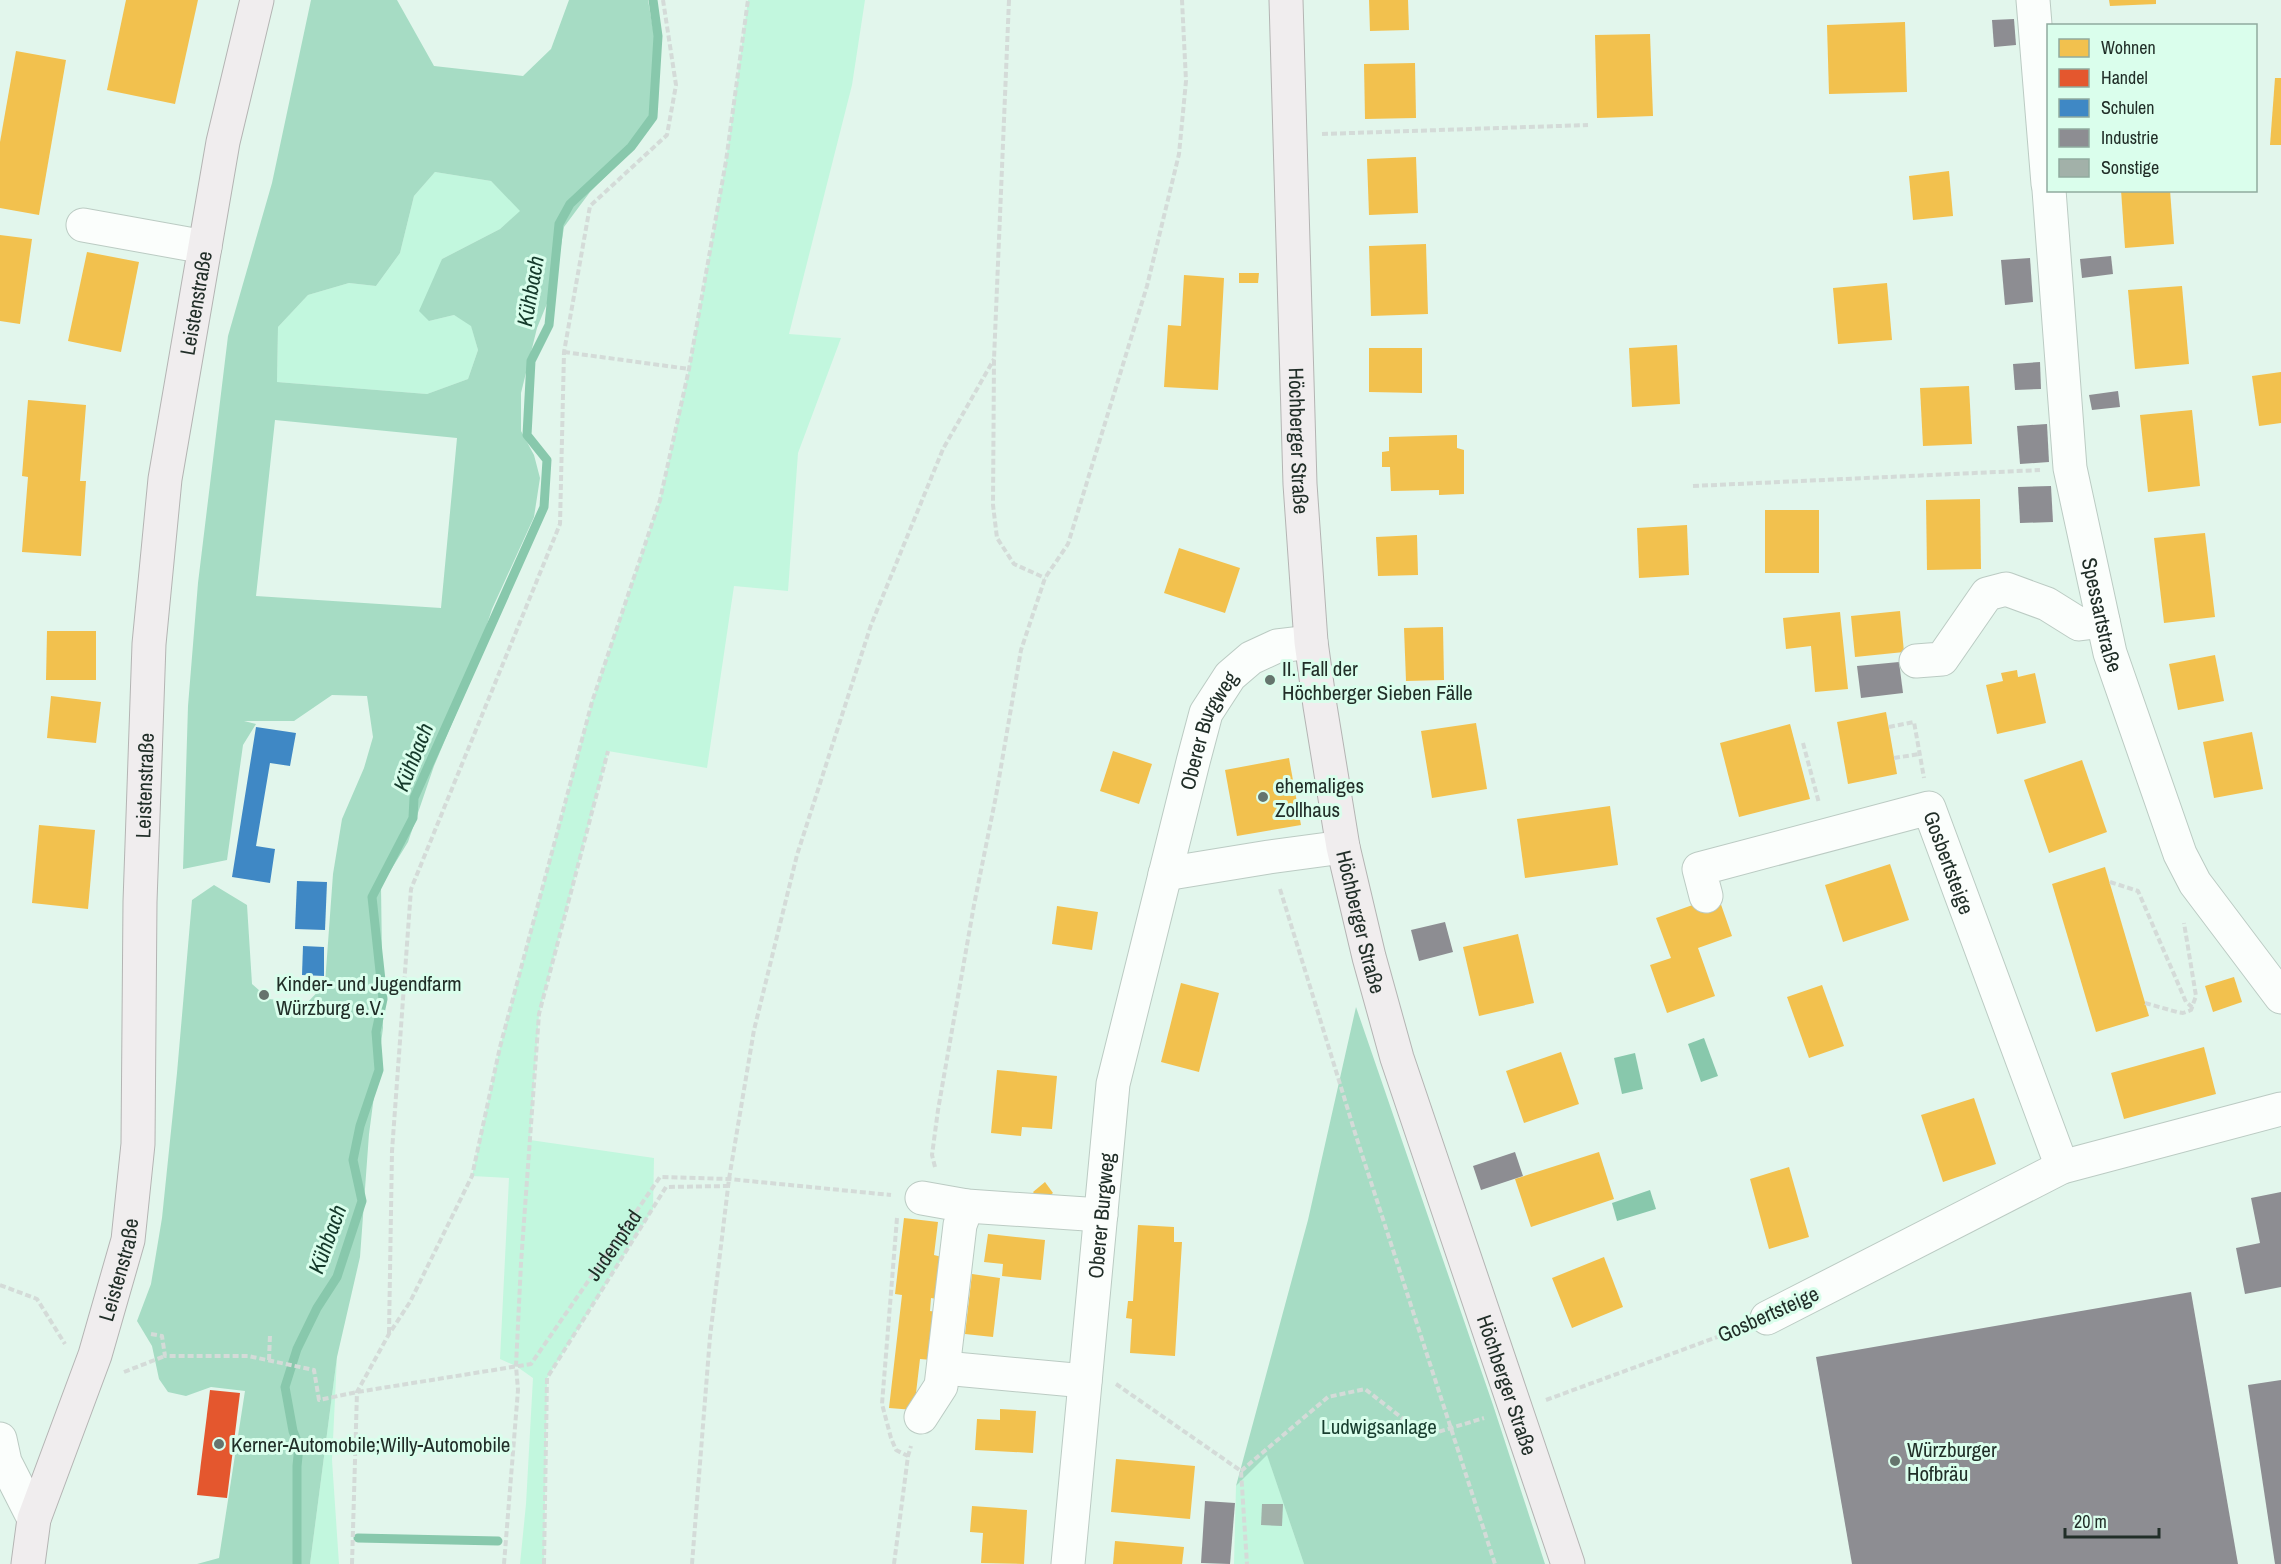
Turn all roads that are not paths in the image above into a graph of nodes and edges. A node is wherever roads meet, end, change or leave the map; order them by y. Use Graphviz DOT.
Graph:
graph roads {
  1 [pos="257,0"];
  2 [pos="1286,0"];
  3 [pos="2033,0"];
  4 [pos="2047,161"];
  5 [pos="2049,192"];
  6 [pos="83,225"];
  7 [pos="205,247"];
  8 [pos="2103,621"];
  9 [pos="1311,642"];
  10 [pos="1916,661"];
  11 [pos="1343,847"];
  12 [pos="1165,874"];
  13 [pos="1706,896"];
  14 [pos="2281,997"];
  15 [pos="2281,1109"];
  16 [pos="2062,1167"];
  17 [pos="1101,1215"];
  18 [pos="1767,1318"];
  19 [pos="944,1368"];
  20 [pos="1086,1376"];
  21 [pos="921,1417"];
  22 [pos="0,1439"];
  23 [pos="34,1519"];
  24 [pos="28,1564"];
  25 [pos="1068,1564"];
  26 [pos="1568,1564"];
  1 -- 7 [label="main road, Leistenstraße"];
  2 -- 9 [label="main road, Höchberger Straße"];
  3 -- 4 [label="street"];
  5 -- 8 [label="street, Spessartstraße"];
  6 -- 7 [label="street"];
  7 -- 23 [label="main road, Leistenstraße"];
  8 -- 10 [label="street"];
  8 -- 14 [label="street, Spessartstraße"];
  9 -- 11 [label="main road, Höchberger Straße"];
  9 -- 12 [label="street, Oberer Burgweg"];
  11 -- 12 [label="street"];
  11 -- 26 [label="main road, Höchberger Straße"];
  12 -- 17 [label="street, Oberer Burgweg"];
  13 -- 16 [label="street, Gosbertsteige"];
  15 -- 16 [label="street, Gosbertsteige"];
  16 -- 18 [label="street, Gosbertsteige"];
  17 -- 19 [label="street"];
  17 -- 20 [label="street, Oberer Burgweg"];
  19 -- 20 [label="street"];
  19 -- 21 [label="street"];
  20 -- 25 [label="street, Oberer Burgweg"];
  22 -- 23 [label="street"];
  23 -- 24 [label="main road, Leistenstraße"];
}
